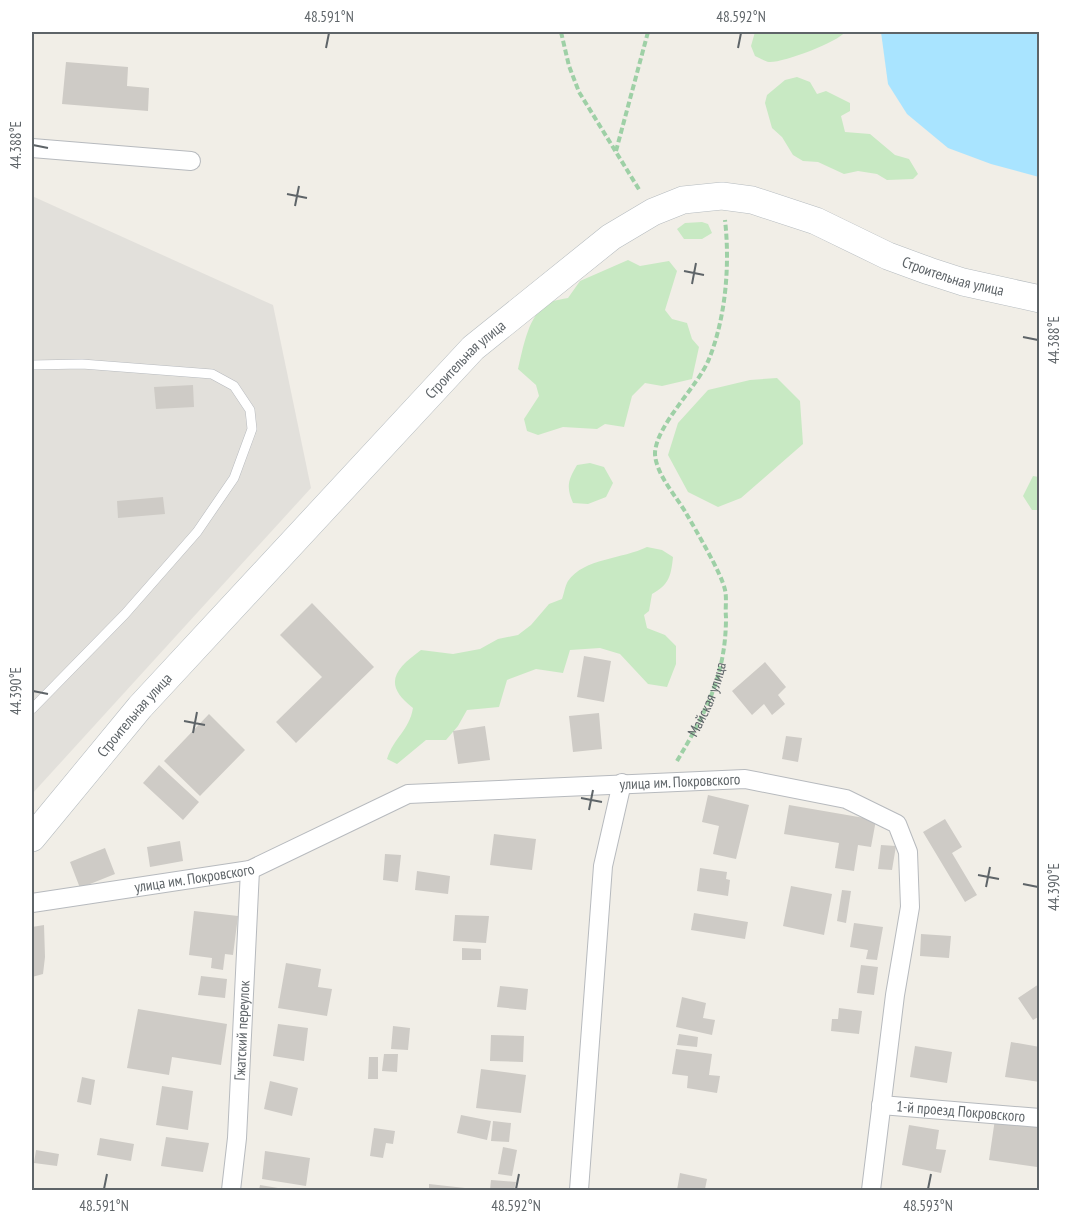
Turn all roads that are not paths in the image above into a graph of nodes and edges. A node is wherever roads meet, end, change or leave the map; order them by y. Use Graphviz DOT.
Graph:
graph roads {
  1 [pos="32,148"];
  2 [pos="191,161"];
  3 [pos="1040,298"];
  4 [pos="32,365"];
  5 [pos="32,709"];
  6 [pos="622,783"];
  7 [pos="32,838"];
  8 [pos="249,870"];
  9 [pos="32,903"];
  10 [pos="881,1106"];
  11 [pos="1040,1118"];
  12 [pos="231,1191"];
  13 [pos="579,1191"];
  14 [pos="871,1191"];
  1 -- 2 [label="street"];
  3 -- 7 [label="street, Строительная улица"];
  4 -- 5 [label="lane"];
  6 -- 8 [label="street, улица им. Покровского"];
  6 -- 10 [label="street, улица им. Покровского"];
  6 -- 13 [label="street"];
  8 -- 9 [label="street, улица им. Покровского"];
  8 -- 12 [label="street, Гжатский переулок"];
  10 -- 11 [label="street, 1-й проезд Покровского"];
  10 -- 14 [label="street, улица им. Покровского"];
}
